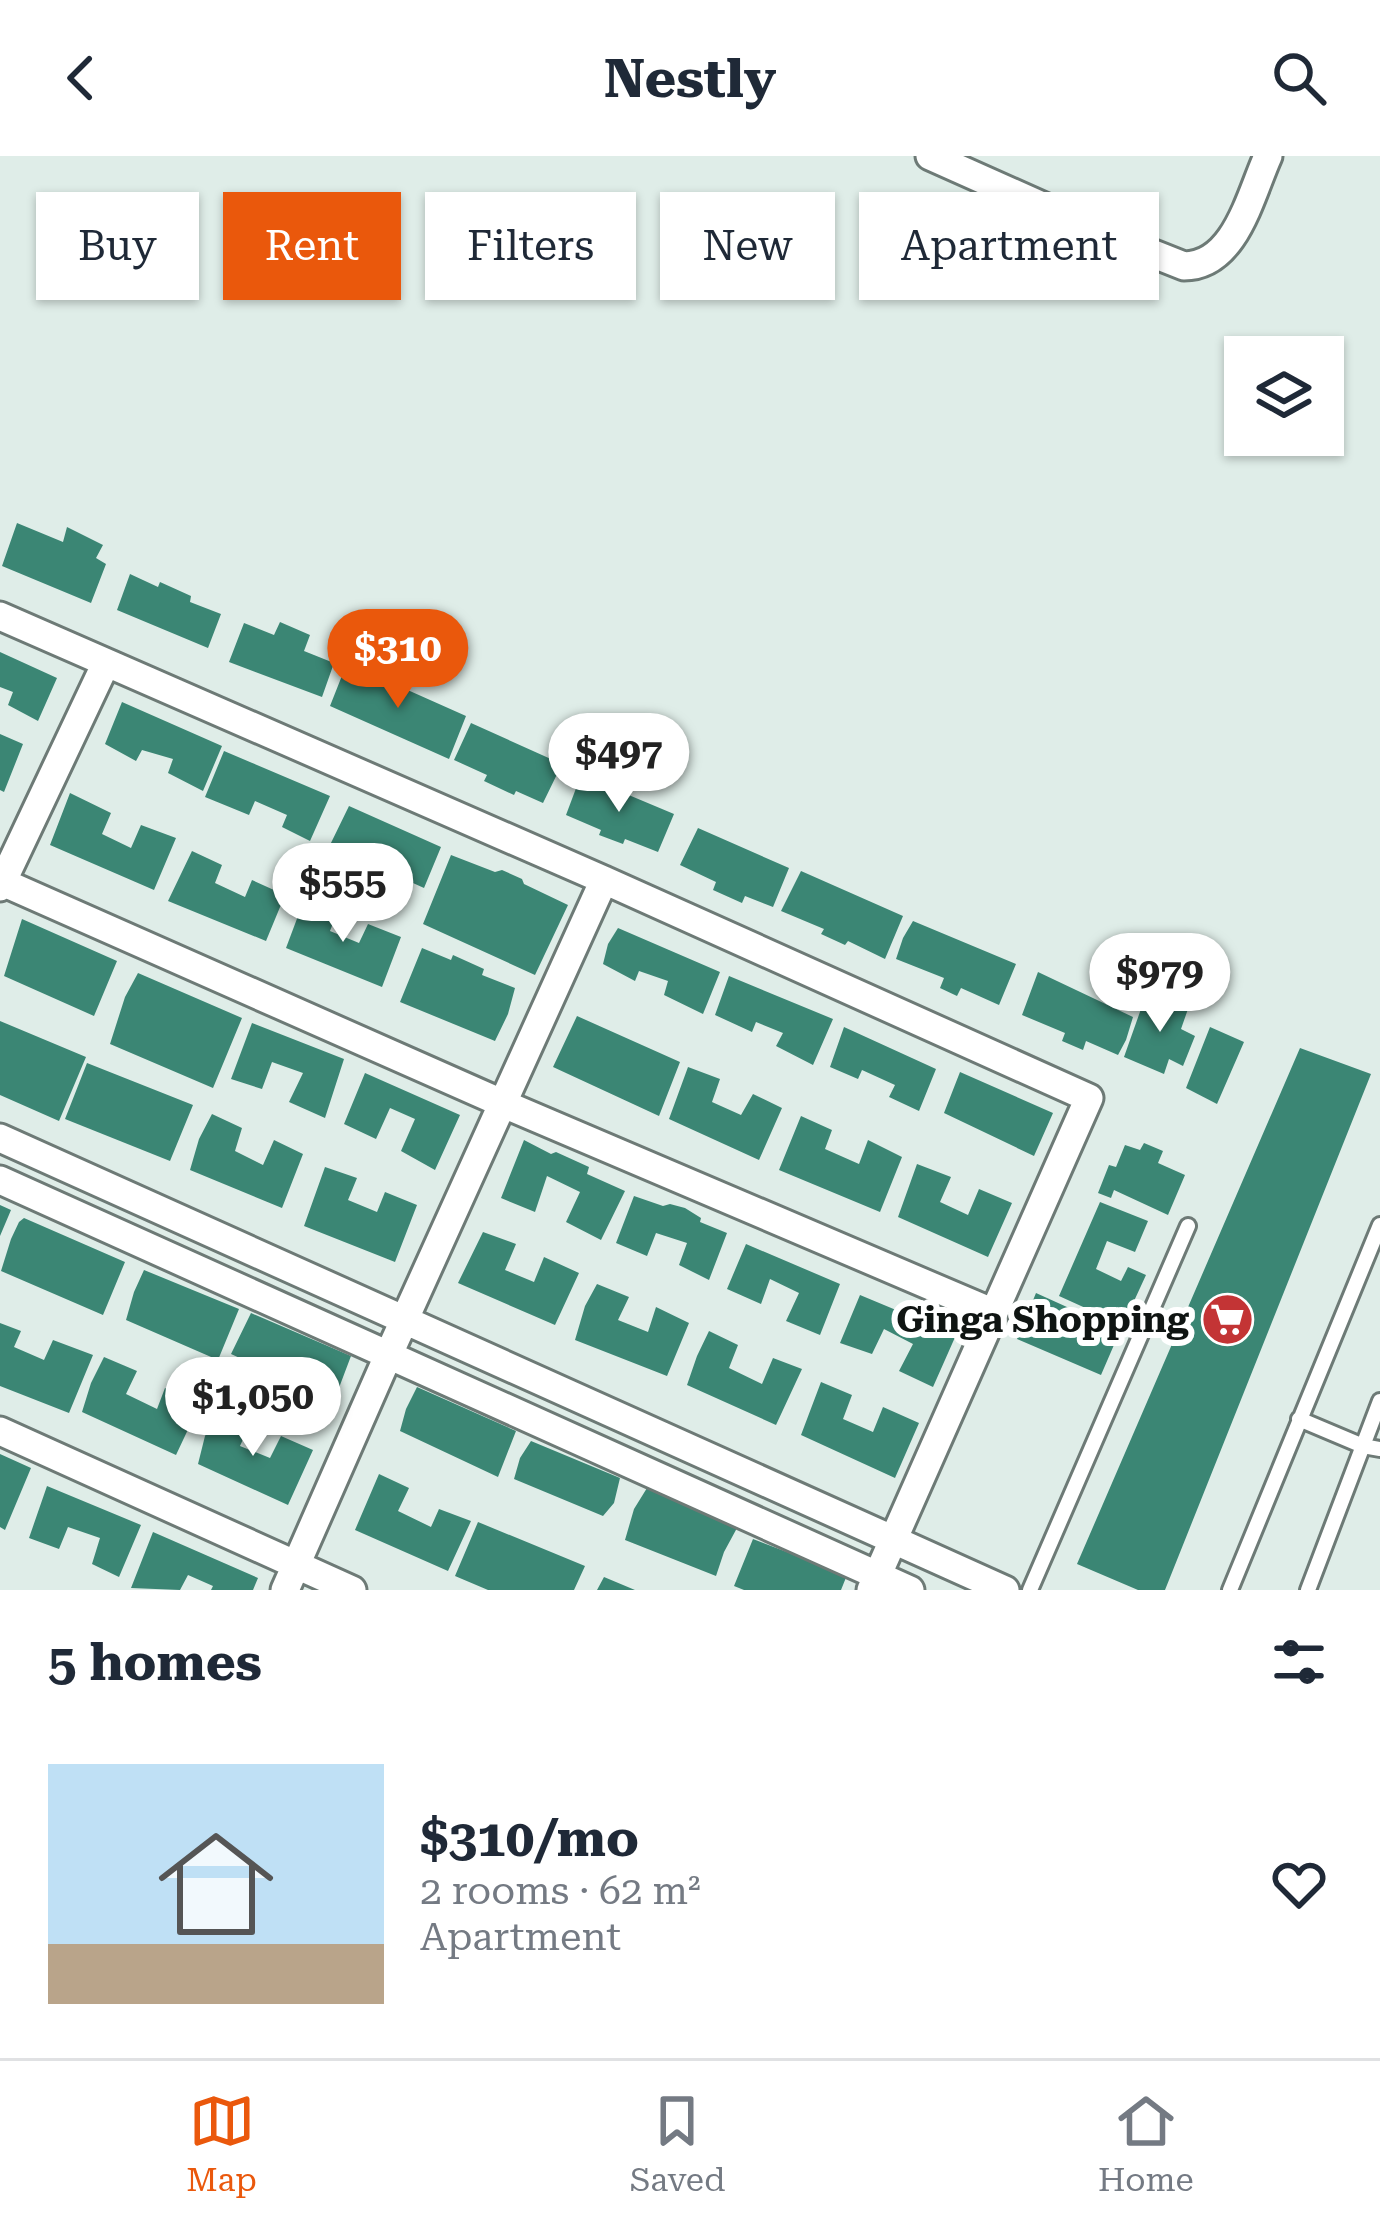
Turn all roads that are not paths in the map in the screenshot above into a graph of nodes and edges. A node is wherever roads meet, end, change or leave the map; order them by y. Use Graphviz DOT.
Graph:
graph roads {
  1 [pos="930,156"];
  2 [pos="1001,156"];
  3 [pos="1268,156"];
  4 [pos="989,182"];
  5 [pos="0,616"];
  6 [pos="106,662"];
  7 [pos="604,880"];
  8 [pos="1,883"];
  9 [pos="503,1104"];
  10 [pos="0,1138"];
  11 [pos="0,1180"];
  12 [pos="1380,1225"];
  13 [pos="1188,1226"];
  14 [pos="994,1313"];
  15 [pos="404,1321"];
  16 [pos="388,1355"];
  17 [pos="1378,1410"];
  18 [pos="1299,1419"];
  19 [pos="0,1431"];
  20 [pos="1363,1446"];
  21 [pos="1380,1449"];
  22 [pos="1380,1459"];
  23 [pos="892,1538"];
  24 [pos="290,1578"];
  25 [pos="874,1582"];
  26 [pos="352,1590"];
  27 [pos="910,1590"];
  28 [pos="1005,1590"];
  29 [pos="1030,1590"];
  30 [pos="1230,1590"];
  31 [pos="1307,1590"];
  1 -- 4 [label="street"];
  2 -- 4 [label="street"];
  3 -- 4 [label="street"];
  5 -- 6 [label="street"];
  6 -- 7 [label="street"];
  6 -- 8 [label="street"];
  7 -- 9 [label="street"];
  7 -- 14 [label="street"];
  8 -- 9 [label="street"];
  9 -- 14 [label="street"];
  9 -- 15 [label="street"];
  10 -- 15 [label="street"];
  11 -- 16 [label="street"];
  12 -- 18 [label="lane"];
  13 -- 29 [label="lane"];
  14 -- 23 [label="street"];
  15 -- 16 [label="street"];
  15 -- 23 [label="street"];
  16 -- 24 [label="street"];
  16 -- 25 [label="street"];
  17 -- 20 [label="lane"];
  18 -- 20 [label="lane"];
  18 -- 30 [label="lane"];
  19 -- 24 [label="street"];
  20 -- 21 [label="lane"];
  20 -- 22 [label="lane"];
  20 -- 31 [label="lane"];
  23 -- 25 [label="street"];
  23 -- 28 [label="street"];
  24 -- 26 [label="street"];
  25 -- 27 [label="street"];
}
